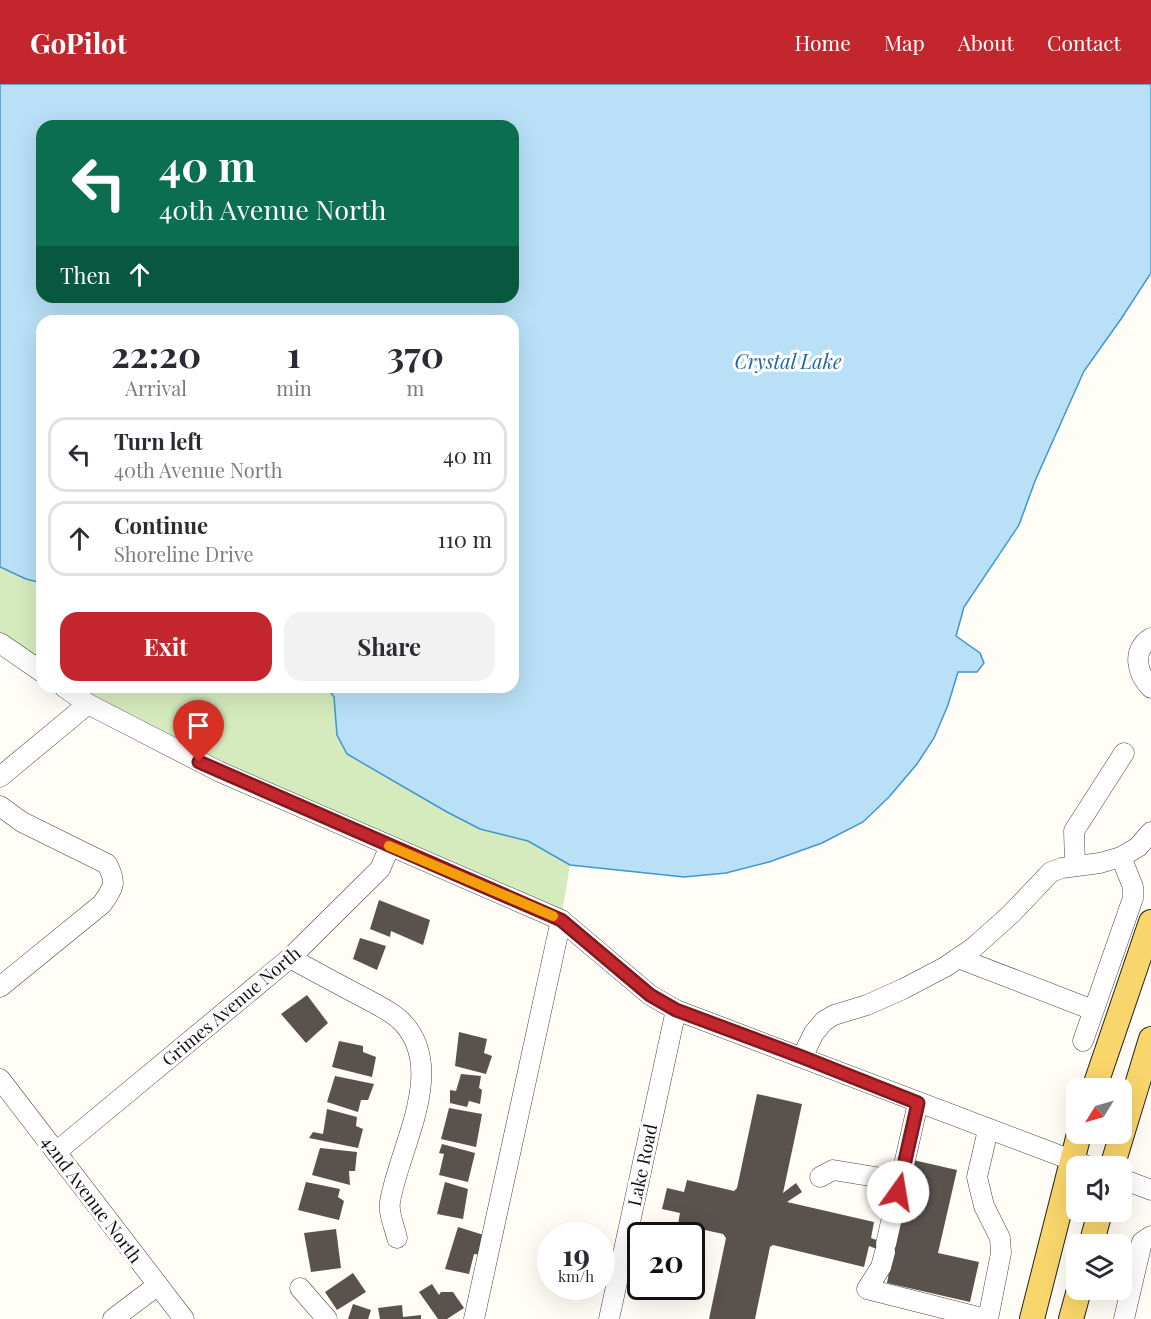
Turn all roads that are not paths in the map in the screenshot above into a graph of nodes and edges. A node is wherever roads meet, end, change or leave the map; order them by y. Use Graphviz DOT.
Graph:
graph roads {
  1 [pos="1151,638"];
  2 [pos="0,643"];
  3 [pos="36,668"];
  4 [pos="1151,688"];
  5 [pos="72,693"];
  6 [pos="88,704"];
  7 [pos="1124,753"];
  8 [pos="0,777"];
  9 [pos="0,806"];
  10 [pos="1151,832"];
  11 [pos="390,846"];
  12 [pos="1121,857"];
  13 [pos="1075,865"];
  14 [pos="561,920"];
  15 [pos="1151,922"];
  16 [pos="290,958"];
  17 [pos="958,958"];
  18 [pos="0,987"];
  19 [pos="676,1010"];
  20 [pos="1093,1010"];
  21 [pos="1151,1039"];
  22 [pos="1083,1041"];
  23 [pos="802,1057"];
  24 [pos="1098,1078"];
  25 [pos="3,1090"];
  26 [pos="918,1103"];
  27 [pos="988,1130"];
  28 [pos="56,1152"];
  29 [pos="1115,1156"];
  30 [pos="1066,1159"];
  31 [pos="820,1177"];
  32 [pos="900,1181"];
  33 [pos="1132,1183"];
  34 [pos="1151,1190"];
  35 [pos="1066,1211"];
  36 [pos="1151,1236"];
  37 [pos="397,1238"];
  38 [pos="158,1285"];
  39 [pos="300,1288"];
  40 [pos="1076,1300"];
  41 [pos="113,1319"];
  42 [pos="184,1319"];
  43 [pos="327,1319"];
  44 [pos="474,1319"];
  45 [pos="609,1319"];
  46 [pos="987,1319"];
  47 [pos="1032,1319"];
  48 [pos="1071,1319"];
  49 [pos="1124,1319"];
  1 -- 4 [label="street"];
  2 -- 3 [label="street"];
  5 -- 6 [label="street"];
  6 -- 8 [label="street"];
  6 -- 11 [label="street"];
  7 -- 13 [label="street"];
  9 -- 18 [label="street"];
  10 -- 12 [label="street"];
  11 -- 14 [label="street"];
  11 -- 16 [label="street, Grimes Avenue North"];
  12 -- 13 [label="street"];
  12 -- 20 [label="street"];
  13 -- 17 [label="street"];
  14 -- 19 [label="street"];
  14 -- 44 [label="street"];
  15 -- 24 [label="main road"];
  16 -- 28 [label="street, Grimes Avenue North"];
  16 -- 37 [label="street"];
  17 -- 20 [label="street"];
  17 -- 23 [label="street"];
  19 -- 23 [label="street"];
  19 -- 45 [label="street, Lake Road"];
  20 -- 22 [label="street"];
  21 -- 29 [label="main road"];
  23 -- 26 [label="street"];
  25 -- 28 [label="street, 42nd Avenue North"];
  26 -- 27 [label="street"];
  26 -- 32 [label="street"];
  27 -- 30 [label="street"];
  27 -- 46 [label="street"];
  28 -- 38 [label="street, 42nd Avenue North"];
  31 -- 32 [label="street"];
  32 -- 46 [label="street"];
  33 -- 34 [label="street"];
  35 -- 47 [label="main road"];
  36 -- 49 [label="street"];
  38 -- 41 [label="street"];
  38 -- 42 [label="street, 42nd Avenue North"];
  39 -- 43 [label="street"];
  40 -- 48 [label="main road"];
}
